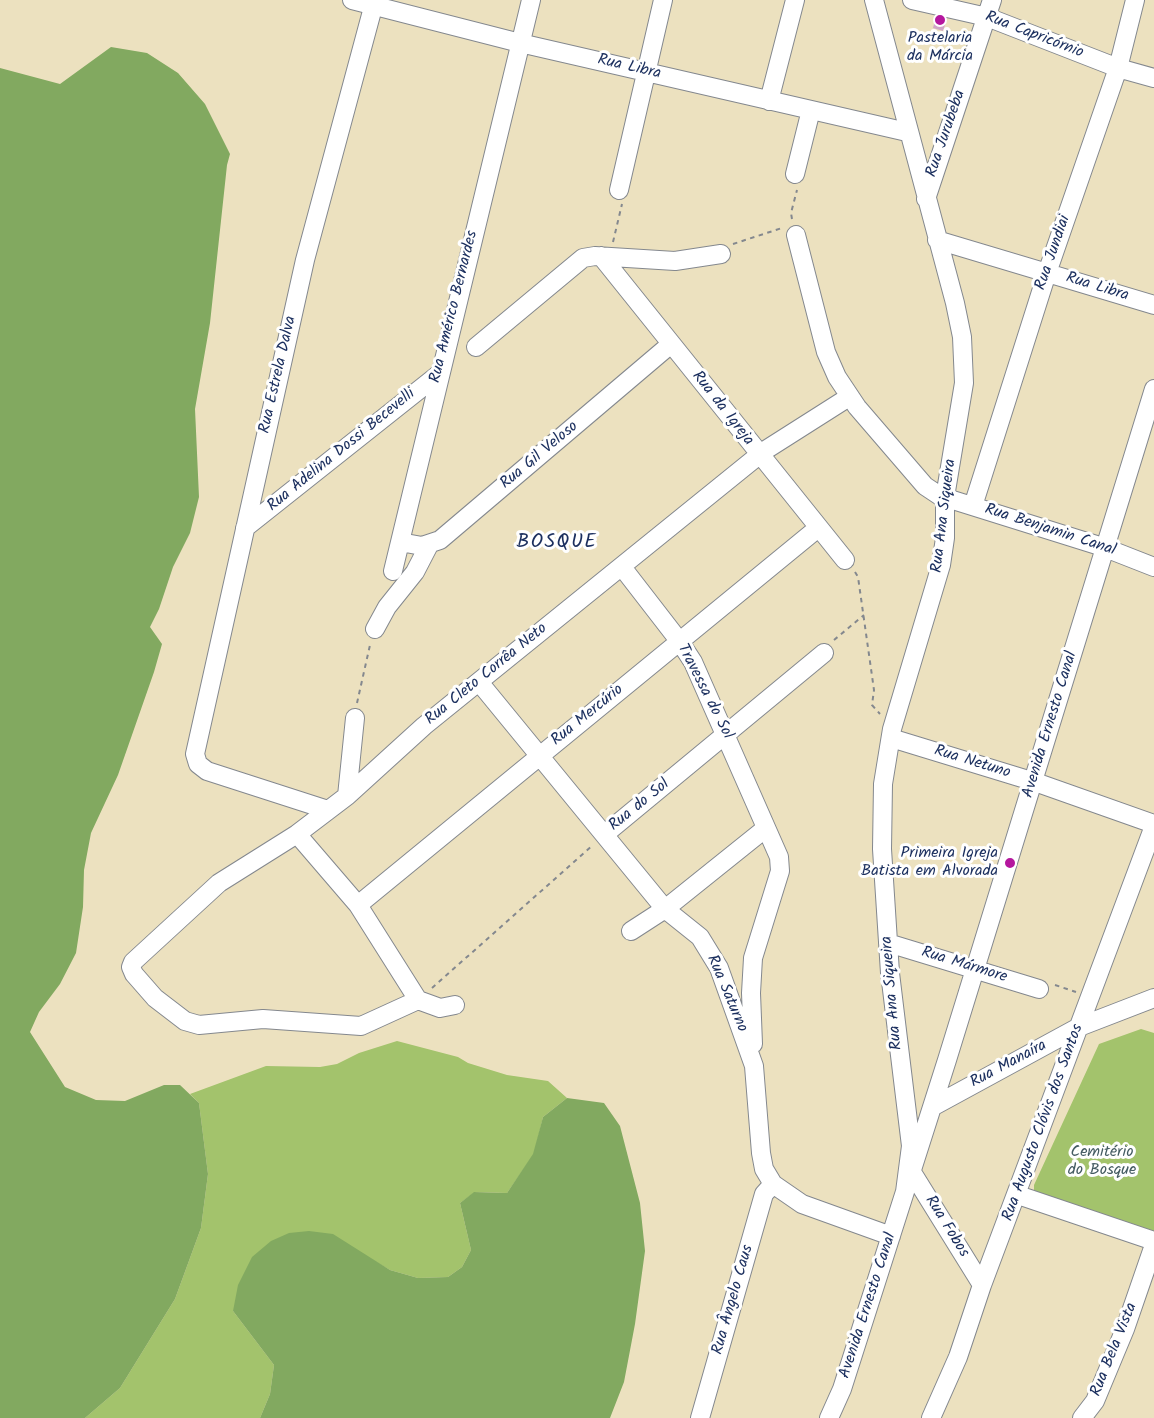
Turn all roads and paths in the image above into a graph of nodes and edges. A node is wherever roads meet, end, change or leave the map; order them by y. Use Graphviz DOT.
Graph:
graph roads {
  1 [pos="352,0"];
  2 [pos="531,0"];
  3 [pos="663,0"];
  4 [pos="795,0"];
  5 [pos="874,0"];
  6 [pos="912,0"];
  7 [pos="1135,0"];
  8 [pos="932,3"];
  9 [pos="374,4"];
  10 [pos="989,9"];
  11 [pos="520,43"];
  12 [pos="1118,68"];
  13 [pos="646,72"];
  14 [pos="1154,78"];
  15 [pos="769,100"];
  16 [pos="811,110"];
  17 [pos="907,132"];
  18 [pos="797,180"];
  19 [pos="619,190"];
  20 [pos="926,199"];
  21 [pos="791,229"];
  22 [pos="937,240"];
  23 [pos="721,254"];
  24 [pos="601,256"];
  25 [pos="1047,273"];
  26 [pos="1154,305"];
  27 [pos="672,344"];
  28 [pos="476,347"];
  29 [pos="439,374"];
  30 [pos="1154,389"];
  31 [pos="849,397"];
  32 [pos="759,455"];
  33 [pos="945,497"];
  34 [pos="973,506"];
  35 [pos="245,528"];
  36 [pos="818,528"];
  37 [pos="400,542"];
  38 [pos="429,545"];
  39 [pos="1103,547"];
  40 [pos="846,560"];
  41 [pos="622,567"];
  42 [pos="1154,567"];
  43 [pos="393,571"];
  44 [pos="858,577"];
  45 [pos="864,615"];
  46 [pos="375,629"];
  47 [pos="680,642"];
  48 [pos="824,653"];
  49 [pos="479,682"];
  50 [pos="355,718"];
  51 [pos="893,730"];
  52 [pos="726,734"];
  53 [pos="538,756"];
  54 [pos="1035,782"];
  55 [pos="347,796"];
  56 [pos="328,810"];
  57 [pos="1154,825"];
  58 [pos="766,828"];
  59 [pos="297,834"];
  60 [pos="605,834"];
  61 [pos="358,905"];
  62 [pos="665,909"];
  63 [pos="631,931"];
  64 [pos="888,943"];
  65 [pos="975,970"];
  66 [pos="1045,986"];
  67 [pos="1084,994"];
  68 [pos="1154,998"];
  69 [pos="418,1000"];
  70 [pos="455,1005"];
  71 [pos="1079,1027"];
  72 [pos="947,1060"];
  73 [pos="754,1066"];
  74 [pos="901,1072"];
  75 [pos="920,1088"];
  76 [pos="906,1103"];
  77 [pos="932,1107"];
  78 [pos="911,1170"];
  79 [pos="773,1184"];
  80 [pos="1018,1195"];
  81 [pos="891,1236"];
  82 [pos="1154,1241"];
  83 [pos="1154,1245"];
  84 [pos="982,1286"];
  85 [pos="700,1418"];
  86 [pos="829,1418"];
  87 [pos="931,1418"];
  88 [pos="1082,1418"];
  1 -- 9 [label="street, Rua Libra"];
  2 -- 11 [label="street, Rua Américo Bernardes"];
  3 -- 13 [label="street"];
  4 -- 15 [label="street"];
  5 -- 17 [label="street, Rua Ana Siqueira"];
  6 -- 8 [label="street, Rua Capricórnio"];
  7 -- 12 [label="street, Rua Jundiai"];
  8 -- 10 [label="street, Rua Capricórnio"];
  9 -- 11 [label="street, Rua Libra"];
  9 -- 35 [label="street, Rua Estrela Dalva"];
  10 -- 12 [label="street, Rua Capricórnio"];
  10 -- 20 [label="street, Rua Jurubeba"];
  11 -- 13 [label="street, Rua Libra"];
  11 -- 29 [label="street, Rua Américo Bernardes"];
  12 -- 14 [label="street, Rua Capricórnio"];
  12 -- 25 [label="street, Rua Jundiai"];
  13 -- 15 [label="street, Rua Libra"];
  13 -- 19 [label="street"];
  15 -- 16 [label="street, Rua Libra"];
  16 -- 17 [label="street, Rua Libra"];
  16 -- 18 [label="street"];
  17 -- 20 [label="street, Rua Ana Siqueira"];
  18 -- 21 [label="path"];
  20 -- 22 [label="street, Rua Ana Siqueira"];
  21 -- 23 [label="path"];
  21 -- 31 [label="street, Rua Benjamin Canal"];
  22 -- 25 [label="street, Rua Libra"];
  22 -- 33 [label="street, Rua Ana Siqueira"];
  23 -- 24 [label="street"];
  24 -- 27 [label="street, Rua da Igreja"];
  24 -- 28 [label="street"];
  25 -- 26 [label="street, Rua Libra"];
  25 -- 34 [label="street, Rua Jundiai"];
  27 -- 32 [label="street, Rua da Igreja"];
  27 -- 38 [label="street, Rua Gil Veloso"];
  29 -- 35 [label="street, Rua Adelina Dossi Becevelli"];
  29 -- 37 [label="street, Rua Américo Bernardes"];
  30 -- 39 [label="street, Avenida Ernesto Canal"];
  31 -- 32 [label="street, Rua Cleto Corrêa Neto"];
  31 -- 33 [label="street, Rua Benjamin Canal"];
  32 -- 36 [label="street, Rua da Igreja"];
  32 -- 41 [label="street, Rua Cleto Corrêa Neto"];
  33 -- 34 [label="street, Rua Benjamin Canal"];
  33 -- 51 [label="street, Rua Ana Siqueira"];
  34 -- 39 [label="street, Rua Benjamin Canal"];
  35 -- 56 [label="street, Rua Estrela Dalva"];
  36 -- 40 [label="street, Rua da Igreja"];
  36 -- 47 [label="street, Rua Mercúrio"];
  37 -- 38 [label="street"];
  37 -- 43 [label="street, Rua Américo Bernardes"];
  38 -- 46 [label="street"];
  39 -- 42 [label="street, Rua Benjamin Canal"];
  39 -- 54 [label="street, Avenida Ernesto Canal"];
  41 -- 47 [label="street, Travessa do Sol"];
  41 -- 49 [label="street, Rua Cleto Corrêa Neto"];
  44 -- 45 [label="path"];
  45 -- 48 [label="path"];
  45 -- 51 [label="path"];
  46 -- 50 [label="path"];
  47 -- 52 [label="street, Travessa do Sol"];
  47 -- 53 [label="street, Rua Mercúrio"];
  48 -- 52 [label="street, Rua do Sol"];
  49 -- 53 [label="street, Rua Saturno"];
  49 -- 55 [label="street, Rua Cleto Corrêa Neto"];
  50 -- 55 [label="street"];
  51 -- 54 [label="street, Rua Netuno"];
  51 -- 64 [label="street, Rua Ana Siqueira"];
  52 -- 58 [label="street, Travessa do Sol"];
  52 -- 60 [label="street, Rua do Sol"];
  53 -- 60 [label="street, Rua Saturno"];
  53 -- 61 [label="street, Rua Mercúrio"];
  54 -- 57 [label="street, Rua Netuno"];
  54 -- 65 [label="street, Avenida Ernesto Canal"];
  55 -- 56 [label="street, Rua Cleto Corrêa Neto"];
  56 -- 59 [label="street, Rua Cleto Corrêa Neto"];
  57 -- 71 [label="street, Rua Augusto Clóvis dos Santos"];
  58 -- 62 [label="street"];
  58 -- 73 [label="street, Travessa do Sol"];
  59 -- 61 [label="street"];
  59 -- 69 [label="street, Rua Cleto Corrêa Neto"];
  60 -- 62 [label="street, Rua Saturno"];
  60 -- 69 [label="path, Rua do Sol"];
  61 -- 69 [label="street"];
  62 -- 63 [label="street"];
  62 -- 73 [label="street, Rua Saturno"];
  64 -- 65 [label="street, Rua Mármore"];
  64 -- 74 [label="street, Rua Ana Siqueira"];
  65 -- 66 [label="street, Rua Mármore"];
  65 -- 72 [label="street, Avenida Ernesto Canal"];
  66 -- 67 [label="path"];
  68 -- 71 [label="street, Rua Manaíra"];
  69 -- 70 [label="street"];
  71 -- 77 [label="street, Rua Manaíra"];
  71 -- 80 [label="street, Rua Augusto Clóvis dos Santos"];
  72 -- 75 [label="street, Avenida Ernesto Canal"];
  72 -- 77 [label="street, Avenida Ernesto Canal"];
  73 -- 79 [label="street, Rua Saturno"];
  74 -- 75 [label="street, Rua Ana Siqueira"];
  74 -- 76 [label="street, Rua Ana Siqueira"];
  75 -- 76 [label="street"];
  75 -- 77 [label="street"];
  76 -- 77 [label="street"];
  76 -- 78 [label="street, Avenida Ernesto Canal"];
  77 -- 78 [label="street, Avenida Ernesto Canal"];
  78 -- 81 [label="street, Avenida Ernesto Canal"];
  78 -- 84 [label="street, Rua Fobos"];
  79 -- 81 [label="street"];
  79 -- 85 [label="street, Rua Ângelo Caus"];
  80 -- 82 [label="street"];
  80 -- 84 [label="street, Rua Augusto Clóvis dos Santos"];
  81 -- 86 [label="street, Avenida Ernesto Canal"];
  83 -- 88 [label="street, Rua Bela Vista"];
  84 -- 87 [label="street, Rua Augusto Clóvis dos Santos"];
}
